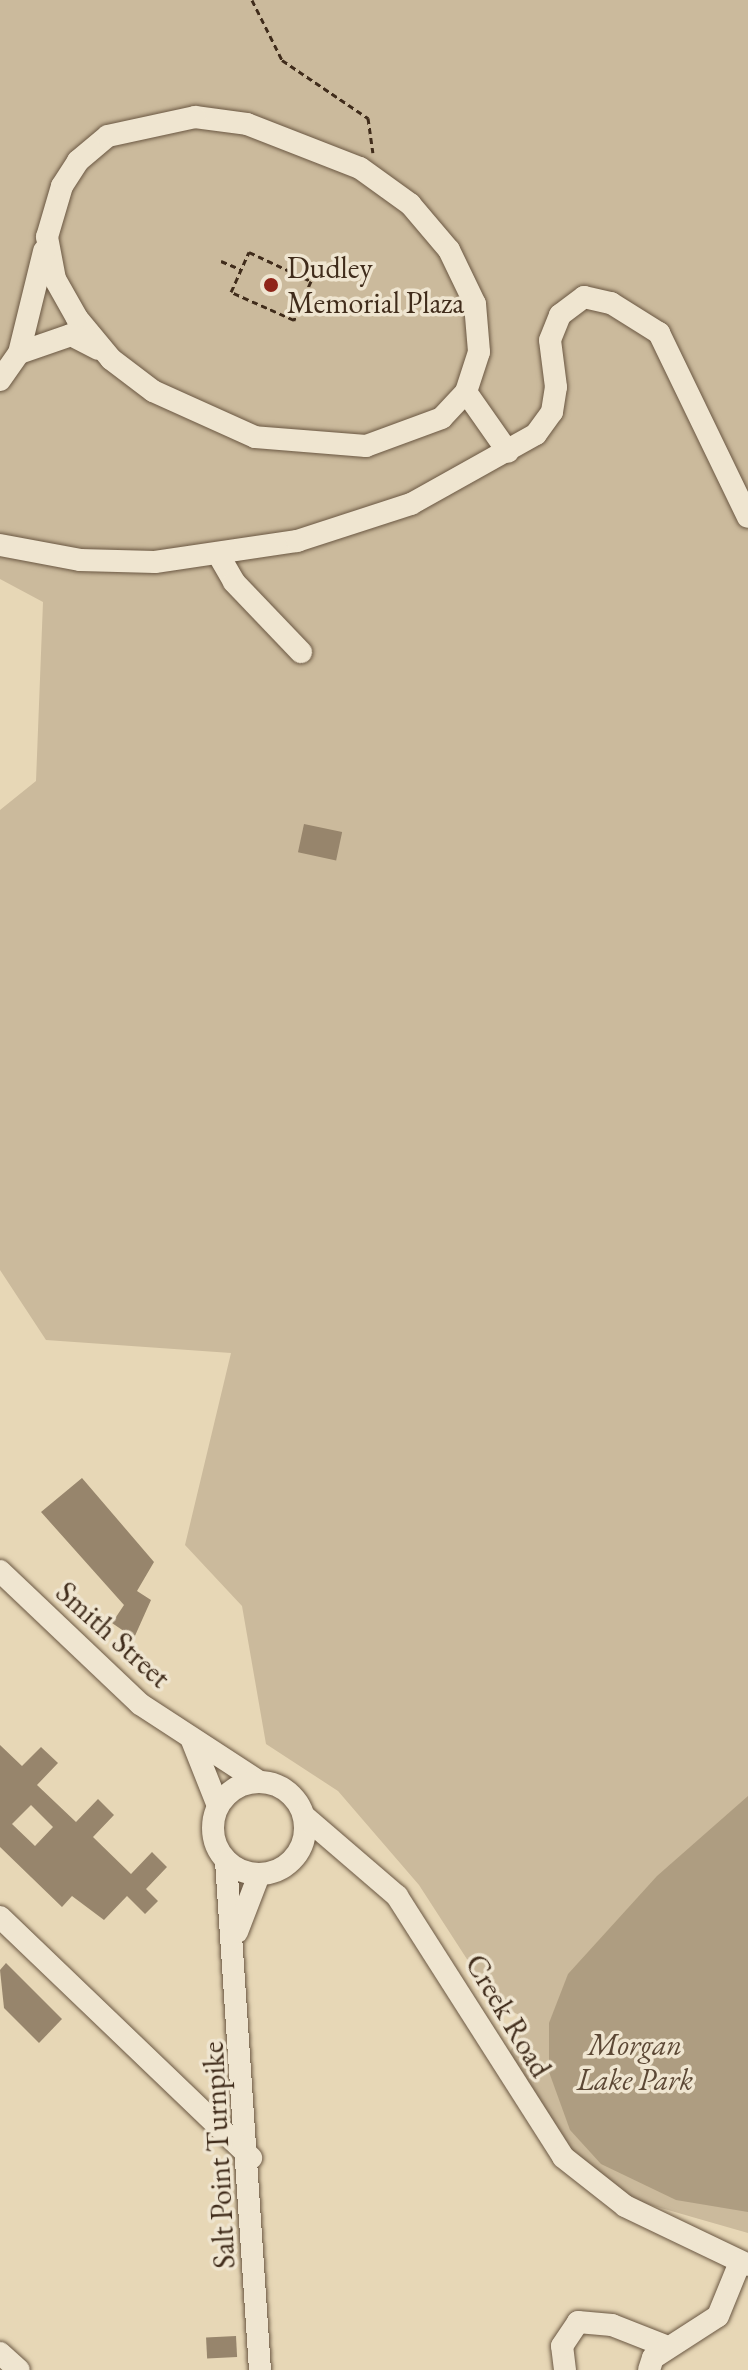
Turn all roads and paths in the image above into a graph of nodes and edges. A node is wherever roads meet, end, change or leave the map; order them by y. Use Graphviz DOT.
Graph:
graph roads {
  1 [pos="252,0"];
  2 [pos="367,173"];
  3 [pos="47,237"];
  4 [pos="221,261"];
  5 [pos="242,270"];
  6 [pos="304,297"];
  7 [pos="320,305"];
  8 [pos="19,353"];
  9 [pos="111,359"];
  10 [pos="0,380"];
  11 [pos="466,392"];
  12 [pos="508,452"];
  13 [pos="748,517"];
  14 [pos="0,545"];
  15 [pos="218,554"];
  16 [pos="301,652"];
  17 [pos="0,1571"];
  18 [pos="191,1738"];
  19 [pos="258,1781"];
  20 [pos="218,1806"];
  21 [pos="304,1816"];
  22 [pos="297,1856"];
  23 [pos="350,1856"];
  24 [pos="226,1861"];
  25 [pos="259,1875"];
  26 [pos="0,1917"];
  27 [pos="235,1937"];
  28 [pos="251,2158"];
  29 [pos="744,2264"];
  30 [pos="668,2347"];
  31 [pos="0,2353"];
  32 [pos="19,2370"];
  33 [pos="260,2370"];
  34 [pos="565,2370"];
  35 [pos="649,2370"];
  1 -- 2 [label="path"];
  2 -- 3 [label="street"];
  2 -- 11 [label="street"];
  3 -- 8 [label="street"];
  3 -- 9 [label="street"];
  4 -- 5 [label="path"];
  5 -- 6 [label="path"];
  5 -- 6 [label="path"];
  6 -- 7 [label="path"];
  8 -- 9 [label="street"];
  8 -- 10 [label="street"];
  9 -- 11 [label="street"];
  11 -- 12 [label="street"];
  12 -- 13 [label="street"];
  12 -- 15 [label="street"];
  14 -- 15 [label="street"];
  15 -- 16 [label="street"];
  17 -- 18 [label="street, Smith Street"];
  18 -- 19 [label="street, Smith Street"];
  18 -- 20 [label="street"];
  19 -- 20 [label="street"];
  19 -- 21 [label="street"];
  20 -- 24 [label="street"];
  21 -- 22 [label="street"];
  21 -- 23 [label="street, Creek Road"];
  22 -- 23 [label="street"];
  22 -- 25 [label="street"];
  23 -- 29 [label="street, Creek Road"];
  24 -- 25 [label="street"];
  24 -- 27 [label="street, Salt Point Turnpike"];
  25 -- 27 [label="street, Salt Point Turnpike"];
  26 -- 28 [label="street"];
  27 -- 28 [label="street, Salt Point Turnpike"];
  28 -- 33 [label="street, Salt Point Turnpike"];
  29 -- 30 [label="street"];
  30 -- 34 [label="street"];
  30 -- 35 [label="street"];
  31 -- 32 [label="street"];
}
